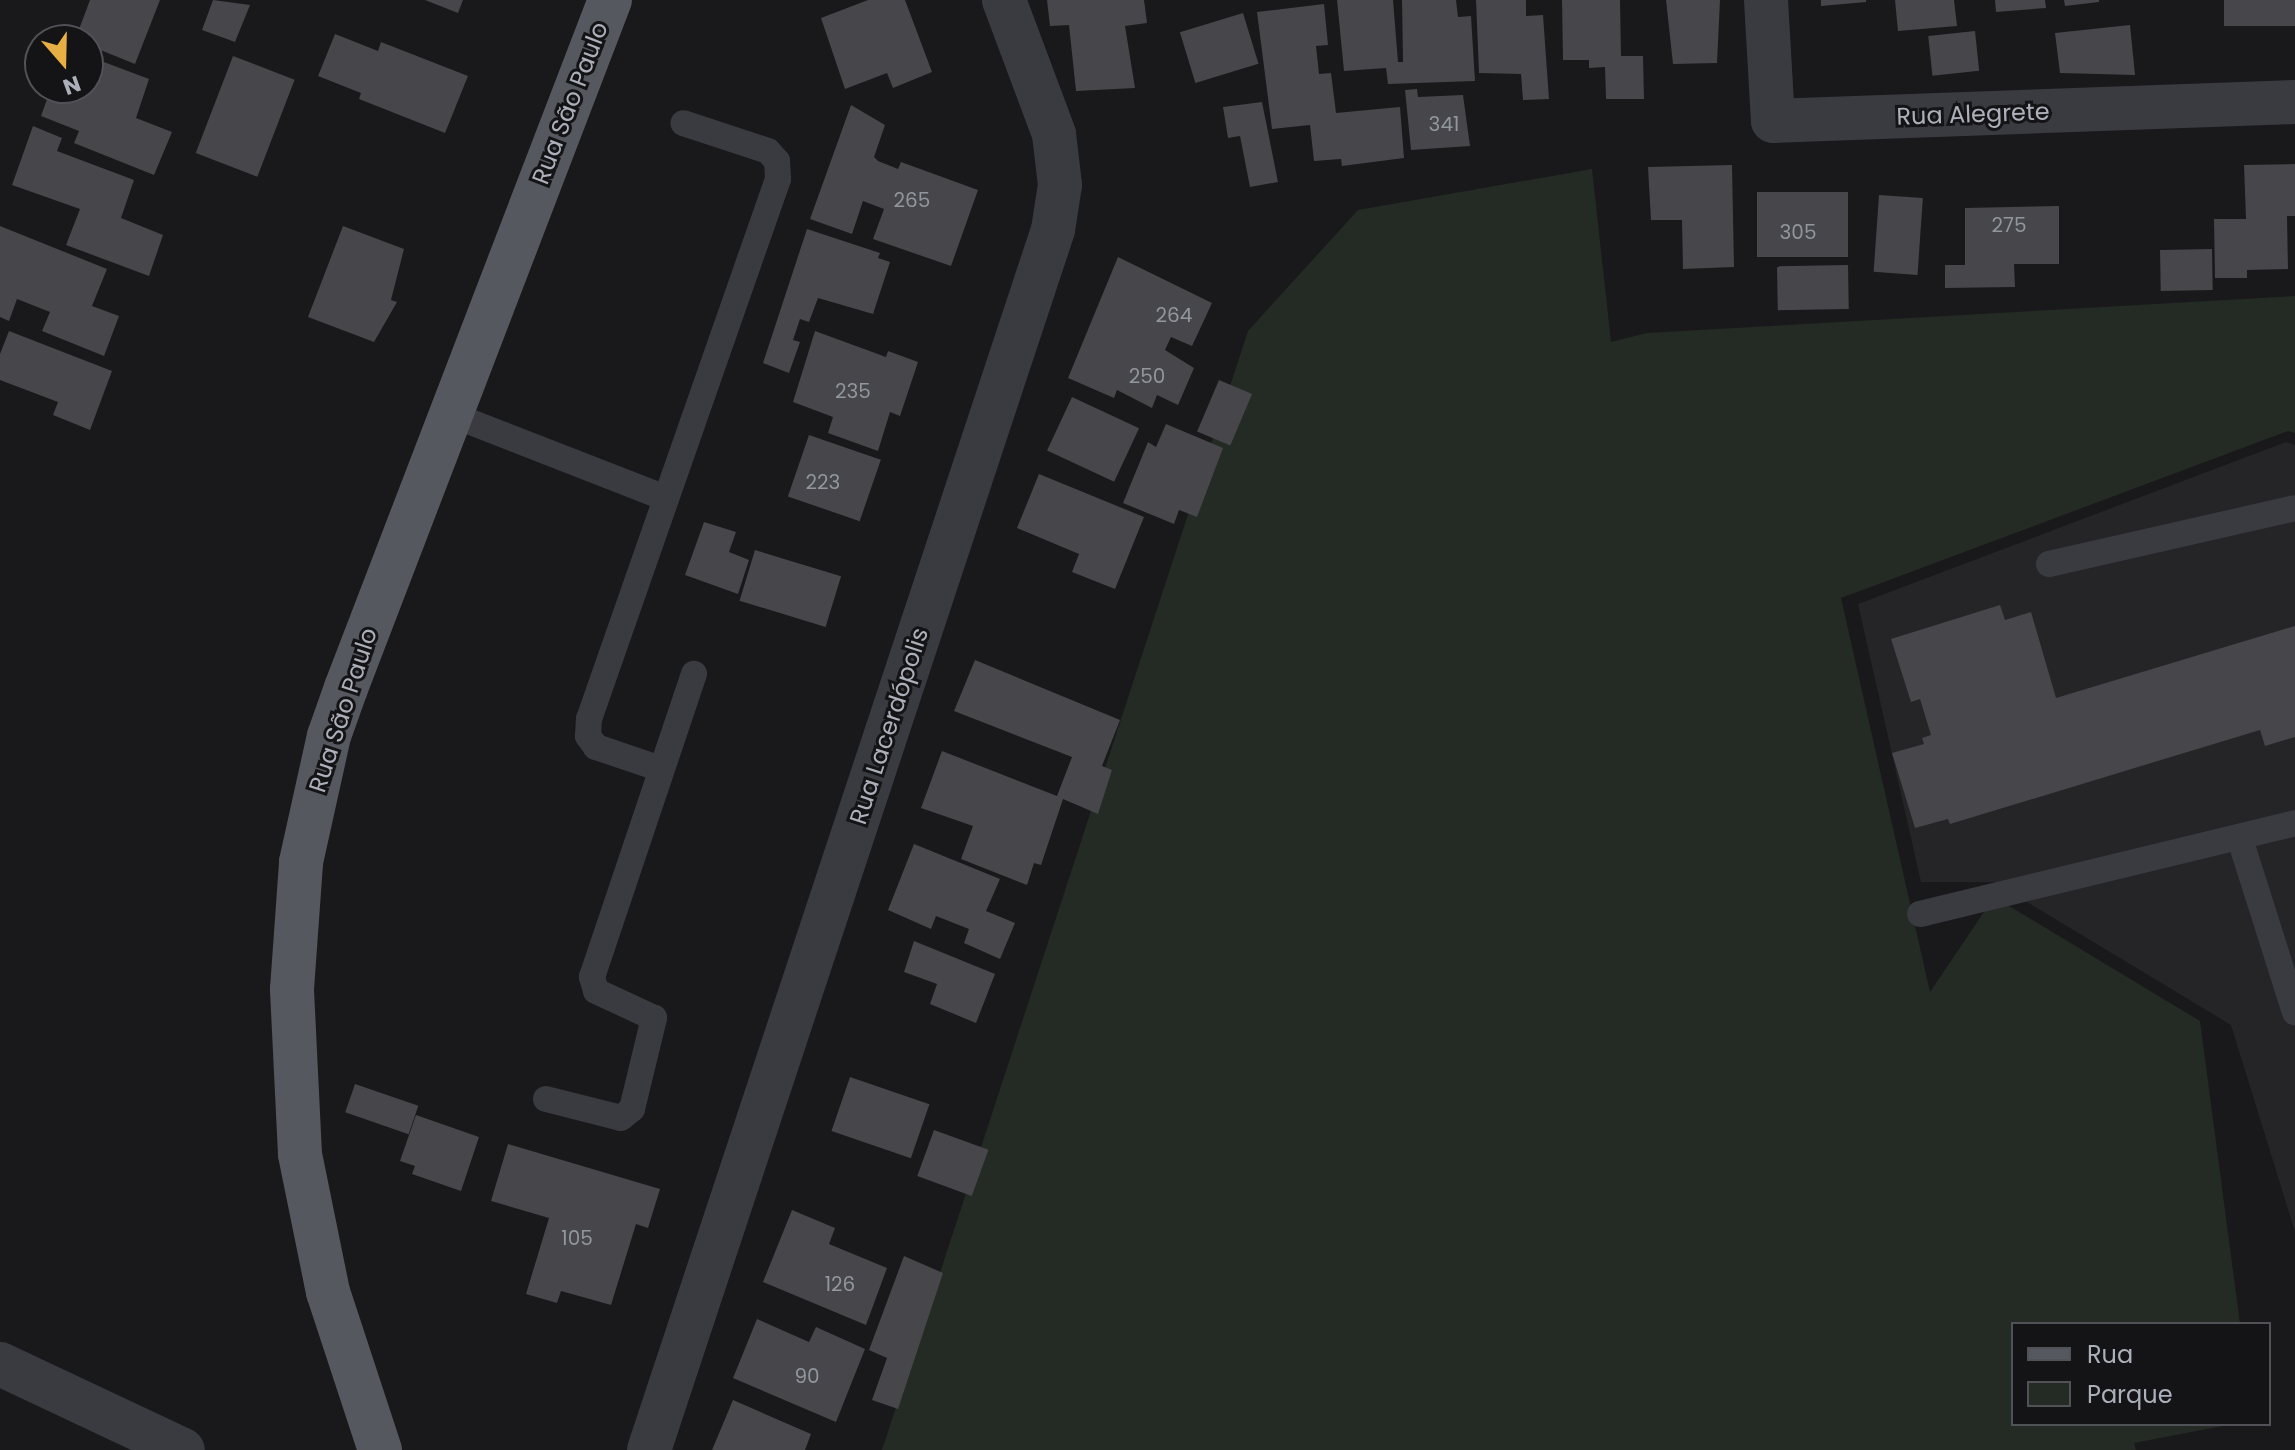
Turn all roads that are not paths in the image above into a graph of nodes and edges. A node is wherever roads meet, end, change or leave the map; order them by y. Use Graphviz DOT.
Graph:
graph roads {
  1 [pos="610,0"];
  2 [pos="1004,0"];
  3 [pos="1766,0"];
  4 [pos="2295,102"];
  5 [pos="683,123"];
  6 [pos="450,414"];
  7 [pos="665,498"];
  8 [pos="2295,508"];
  9 [pos="2049,564"];
  10 [pos="694,674"];
  11 [pos="661,769"];
  12 [pos="2295,823"];
  13 [pos="2240,839"];
  14 [pos="1920,914"];
  15 [pos="2295,1012"];
  16 [pos="546,1099"];
  17 [pos="0,1364"];
  18 [pos="126,1438"];
  19 [pos="183,1450"];
  20 [pos="380,1450"];
  21 [pos="649,1450"];
  1 -- 6 [label="main road, Rua São Paulo"];
  2 -- 21 [label="street, Rua Lacerdópolis"];
  3 -- 4 [label="street, Rua Alegrete"];
  5 -- 7 [label="lane"];
  6 -- 7 [label="lane"];
  6 -- 20 [label="main road, Rua São Paulo"];
  7 -- 11 [label="lane"];
  8 -- 9 [label="lane"];
  10 -- 11 [label="lane"];
  11 -- 16 [label="lane"];
  12 -- 13 [label="lane"];
  13 -- 14 [label="lane"];
  13 -- 15 [label="lane"];
  17 -- 18 [label="street"];
  18 -- 19 [label="street"];
}
